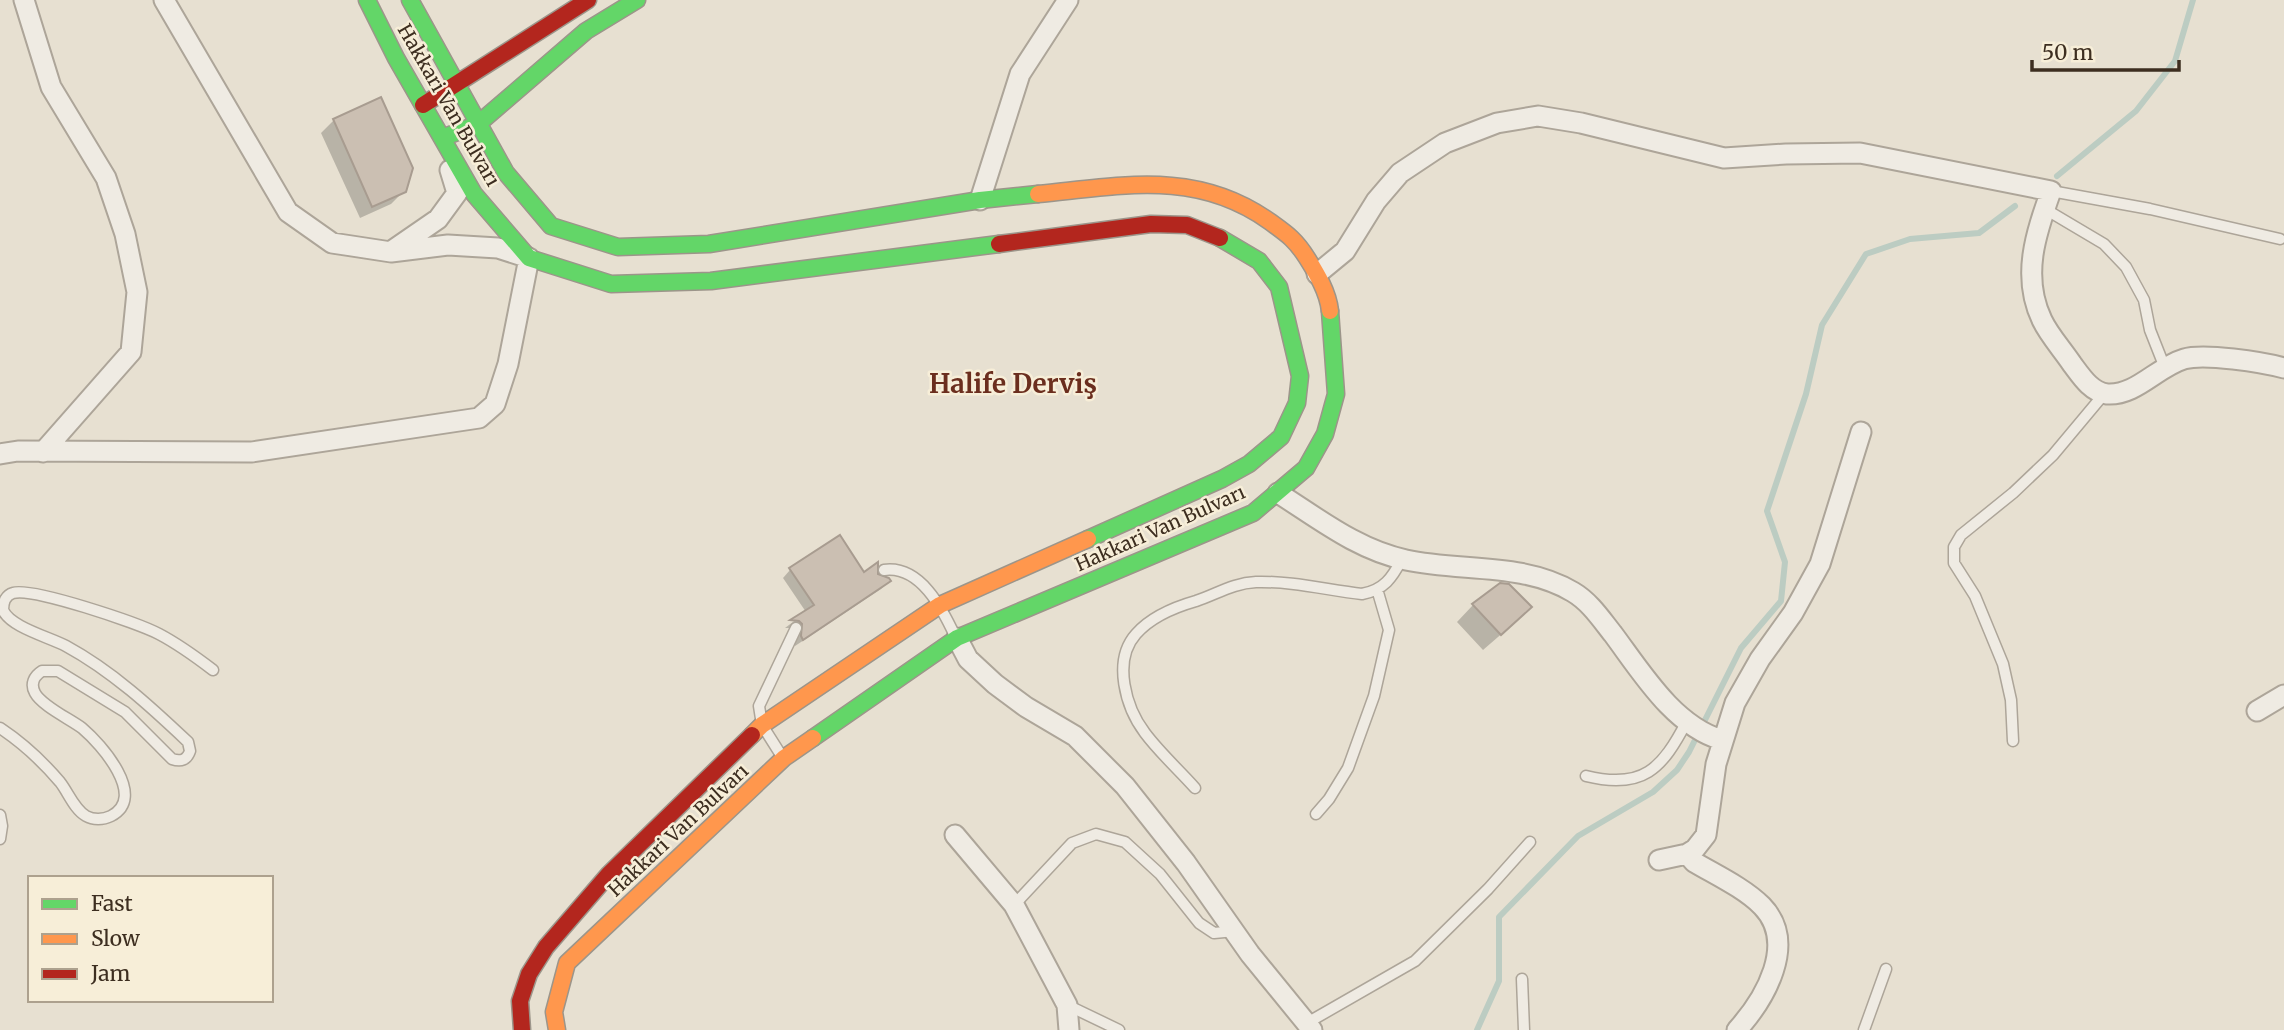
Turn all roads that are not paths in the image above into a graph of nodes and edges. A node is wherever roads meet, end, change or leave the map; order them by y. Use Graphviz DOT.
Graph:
graph roads {
  1 [pos="24,0"];
  2 [pos="164,0"];
  3 [pos="367,0"];
  4 [pos="411,0"];
  5 [pos="588,0"];
  6 [pos="637,0"];
  7 [pos="1068,0"];
  8 [pos="455,83"];
  9 [pos="423,105"];
  10 [pos="478,124"];
  11 [pos="442,138"];
  12 [pos="980,200"];
  13 [pos="2048,200"];
  14 [pos="2280,239"];
  15 [pos="391,252"];
  16 [pos="528,258"];
  17 [pos="1317,274"];
  18 [pos="2165,368"];
  19 [pos="2284,368"];
  20 [pos="2104,394"];
  21 [pos="1861,432"];
  22 [pos="43,452"];
  23 [pos="0,454"];
  24 [pos="1278,493"];
  25 [pos="1402,559"];
  26 [pos="884,570"];
  27 [pos="1377,589"];
  28 [pos="940,605"];
  29 [pos="796,628"];
  30 [pos="957,638"];
  31 [pos="213,670"];
  32 [pos="2284,695"];
  33 [pos="2257,711"];
  34 [pos="1689,724"];
  35 [pos="762,725"];
  36 [pos="0,728"];
  37 [pos="1716,739"];
  38 [pos="2013,741"];
  39 [pos="784,758"];
  40 [pos="1586,776"];
  41 [pos="1195,788"];
  42 [pos="1316,814"];
  43 [pos="0,815"];
  44 [pos="955,835"];
  45 [pos="0,839"];
  46 [pos="1530,842"];
  47 [pos="1686,854"];
  48 [pos="1658,859"];
  49 [pos="1014,905"];
  50 [pos="1235,931"];
  51 [pos="1886,969"];
  52 [pos="1522,979"];
  53 [pos="1067,1005"];
  54 [pos="1309,1027"];
  55 [pos="522,1030"];
  56 [pos="557,1030"];
  57 [pos="1069,1030"];
  58 [pos="1119,1030"];
  59 [pos="1524,1030"];
  60 [pos="1737,1030"];
  61 [pos="1864,1030"];
  1 -- 22 [label="street"];
  2 -- 15 [label="street"];
  3 -- 9 [label="main road, Hakkari Van Bulvarı"];
  4 -- 8 [label="main road, Hakkari Van Bulvarı"];
  5 -- 8 [label="main road"];
  6 -- 10 [label="main road"];
  7 -- 12 [label="street"];
  8 -- 9 [label="main road"];
  8 -- 10 [label="main road, Hakkari Van Bulvarı"];
  9 -- 11 [label="main road, Hakkari Van Bulvarı"];
  10 -- 11 [label="main road"];
  10 -- 12 [label="main road, Hakkari Van Bulvarı"];
  11 -- 15 [label="street"];
  11 -- 16 [label="main road, Hakkari Van Bulvarı"];
  12 -- 17 [label="main road, Hakkari Van Bulvarı"];
  13 -- 14 [label="lane"];
  13 -- 17 [label="street"];
  13 -- 18 [label="lane"];
  13 -- 20 [label="street"];
  15 -- 16 [label="street"];
  16 -- 22 [label="street"];
  16 -- 28 [label="main road, Hakkari Van Bulvarı"];
  17 -- 24 [label="main road, Hakkari Van Bulvarı"];
  18 -- 19 [label="street"];
  18 -- 20 [label="street"];
  20 -- 38 [label="lane"];
  21 -- 37 [label="street"];
  22 -- 23 [label="street"];
  24 -- 25 [label="street"];
  24 -- 30 [label="main road, Hakkari Van Bulvarı"];
  25 -- 27 [label="lane"];
  25 -- 34 [label="street"];
  26 -- 28 [label="lane"];
  27 -- 41 [label="lane"];
  27 -- 42 [label="lane"];
  28 -- 30 [label="lane"];
  28 -- 35 [label="main road, Hakkari Van Bulvarı"];
  29 -- 35 [label="lane"];
  30 -- 39 [label="main road, Hakkari Van Bulvarı"];
  30 -- 50 [label="street"];
  31 -- 36 [label="lane"];
  32 -- 33 [label="street"];
  34 -- 37 [label="street"];
  34 -- 40 [label="lane"];
  35 -- 39 [label="lane"];
  35 -- 55 [label="main road, Hakkari Van Bulvarı"];
  37 -- 47 [label="street"];
  39 -- 56 [label="main road, Hakkari Van Bulvarı"];
  43 -- 45 [label="lane"];
  44 -- 49 [label="street"];
  46 -- 54 [label="lane"];
  47 -- 48 [label="street"];
  47 -- 60 [label="street"];
  49 -- 50 [label="lane"];
  49 -- 53 [label="street"];
  50 -- 54 [label="street"];
  51 -- 61 [label="lane"];
  52 -- 59 [label="lane"];
  53 -- 57 [label="street"];
  53 -- 58 [label="lane"];
}
